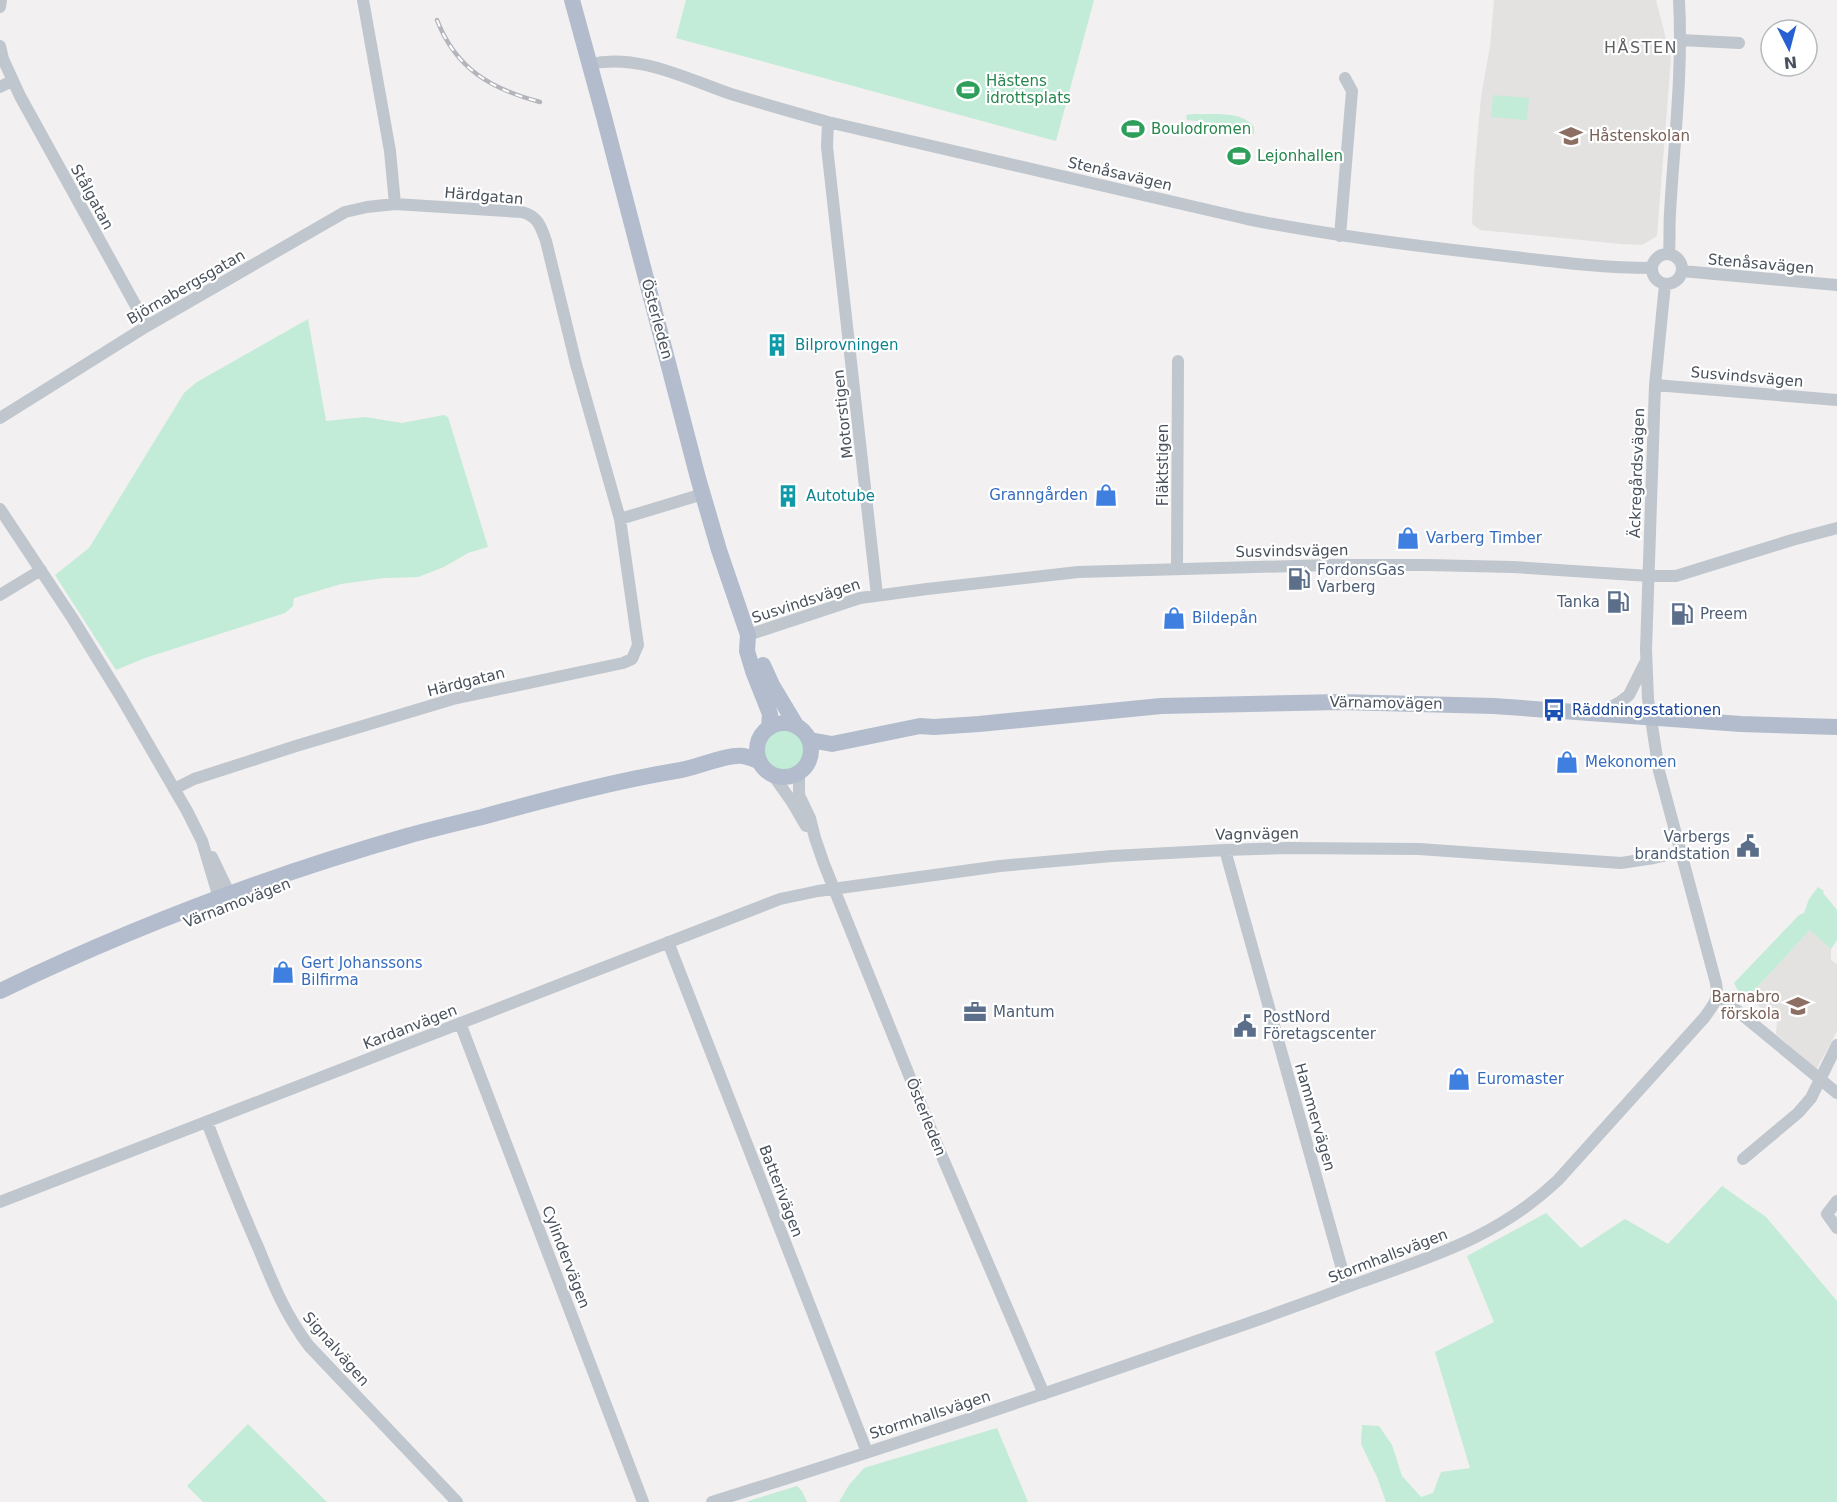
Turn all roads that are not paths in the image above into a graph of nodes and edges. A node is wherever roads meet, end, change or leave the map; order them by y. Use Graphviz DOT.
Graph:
graph roads {
  1 [pos="1,0"];
  2 [pos="363,0"];
  3 [pos="572,0"];
  4 [pos="1679,0"];
  5 [pos="0,6"];
  6 [pos="1681,40"];
  7 [pos="1739,44"];
  8 [pos="0,46"];
  9 [pos="590,64"];
  10 [pos="1345,78"];
  11 [pos="12,81"];
  12 [pos="0,87"];
  13 [pos="828,122"];
  14 [pos="396,204"];
  15 [pos="1340,236"];
  16 [pos="1669,254"];
  17 [pos="1652,268"];
  18 [pos="1682,272"];
  19 [pos="1665,284"];
  20 [pos="1837,285"];
  21 [pos="147,326"];
  22 [pos="1178,362"];
  23 [pos="1655,385"];
  24 [pos="1837,400"];
  25 [pos="0,418"];
  26 [pos="703,494"];
  27 [pos="0,509"];
  28 [pos="620,519"];
  29 [pos="1837,528"];
  30 [pos="1177,568"];
  31 [pos="40,570"];
  32 [pos="1649,576"];
  33 [pos="0,595"];
  34 [pos="877,595"];
  35 [pos="748,635"];
  36 [pos="1646,662"];
  37 [pos="1597,714"];
  38 [pos="1650,718"];
  39 [pos="796,725"];
  40 [pos="934,727"];
  41 [pos="1837,727"];
  42 [pos="765,731"];
  43 [pos="810,740"];
  44 [pos="760,762"];
  45 [pos="803,770"];
  46 [pos="773,775"];
  47 [pos="645,776"];
  48 [pos="174,789"];
  49 [pos="815,838"];
  50 [pos="1225,850"];
  51 [pos="1681,852"];
  52 [pos="834,889"];
  53 [pos="226,900"];
  54 [pos="668,942"];
  55 [pos="0,991"];
  56 [pos="1718,995"];
  57 [pos="0,1001"];
  58 [pos="460,1023"];
  59 [pos="1837,1045"];
  60 [pos="1819,1080"];
  61 [pos="1837,1093"];
  62 [pos="207,1122"];
  63 [pos="1743,1159"];
  64 [pos="1837,1201"];
  65 [pos="0,1202"];
  66 [pos="1837,1228"];
  67 [pos="1347,1287"];
  68 [pos="1044,1394"];
  69 [pos="867,1452"];
  70 [pos="457,1502"];
  71 [pos="643,1502"];
  72 [pos="712,1502"];
  1 -- 5 [label="street"];
  2 -- 14 [label="street"];
  3 -- 9 [label="main road, Österleden"];
  4 -- 6 [label="street"];
  6 -- 7 [label="street"];
  6 -- 16 [label="street"];
  8 -- 11 [label="street, Stålgatan"];
  9 -- 13 [label="street, Stenåsavägen"];
  9 -- 26 [label="main road, Österleden"];
  10 -- 15 [label="street"];
  11 -- 12 [label="street"];
  11 -- 21 [label="street, Stålgatan"];
  13 -- 15 [label="street, Stenåsavägen"];
  13 -- 34 [label="street, Motorstigen"];
  14 -- 21 [label="street, Björnabergsgatan"];
  14 -- 28 [label="street, Härdgatan"];
  15 -- 17 [label="street, Stenåsavägen"];
  16 -- 17 [label="street"];
  16 -- 18 [label="street"];
  17 -- 19 [label="street"];
  18 -- 19 [label="street"];
  18 -- 20 [label="street, Stenåsavägen"];
  19 -- 23 [label="street, Äckregårdsvägen"];
  21 -- 25 [label="street, Björnabergsgatan"];
  22 -- 30 [label="street, Fläktstigen"];
  23 -- 24 [label="street, Susvindsvägen"];
  23 -- 32 [label="street, Äckregårdsvägen"];
  26 -- 28 [label="street"];
  26 -- 35 [label="main road, Österleden"];
  27 -- 31 [label="street"];
  28 -- 48 [label="street, Härdgatan"];
  29 -- 32 [label="street, Susvindsvägen"];
  30 -- 32 [label="street, Susvindsvägen"];
  30 -- 34 [label="street, Susvindsvägen"];
  31 -- 33 [label="street"];
  31 -- 48 [label="street"];
  32 -- 36 [label="street, Äckregårdsvägen"];
  34 -- 35 [label="street, Susvindsvägen"];
  35 -- 39 [label="main road, Österleden"];
  35 -- 42 [label="main road, Österleden"];
  36 -- 37 [label="street, Äckregårdsvägen"];
  36 -- 38 [label="street, Äckregårdsvägen"];
  37 -- 38 [label="main road, Värnamovägen"];
  37 -- 40 [label="main road, Värnamovägen"];
  38 -- 41 [label="main road, Värnamovägen"];
  38 -- 51 [label="street"];
  39 -- 42 [label="main road, Värnamovägen"];
  39 -- 43 [label="main road"];
  40 -- 43 [label="main road, Värnamovägen"];
  40 -- 45 [label="main road, Värnamovägen"];
  42 -- 44 [label="main road"];
  42 -- 47 [label="main road, Värnamovägen"];
  43 -- 45 [label="main road"];
  44 -- 46 [label="main road"];
  44 -- 47 [label="main road, Värnamovägen"];
  45 -- 46 [label="main road, Värnamovägen"];
  45 -- 49 [label="street, Österleden"];
  46 -- 49 [label="street, Österleden"];
  47 -- 53 [label="main road, Värnamovägen"];
  48 -- 53 [label="street"];
  49 -- 52 [label="street, Österleden"];
  50 -- 51 [label="street, Vagnvägen"];
  50 -- 52 [label="street, Vagnvägen"];
  50 -- 67 [label="street, Hammervägen"];
  51 -- 56 [label="street"];
  52 -- 54 [label="street, Kardanvägen"];
  52 -- 68 [label="street, Österleden"];
  53 -- 55 [label="main road, Värnamovägen"];
  53 -- 57 [label="main road, Värnamovägen"];
  54 -- 58 [label="street, Kardanvägen"];
  54 -- 69 [label="street, Batterivägen"];
  56 -- 60 [label="street"];
  56 -- 67 [label="street, Stormhallsvägen"];
  58 -- 62 [label="street, Kardanvägen"];
  58 -- 71 [label="street, Cylindervägen"];
  59 -- 60 [label="street"];
  60 -- 61 [label="street"];
  60 -- 63 [label="street"];
  62 -- 65 [label="street, Kardanvägen"];
  62 -- 70 [label="street, Signalvägen"];
  64 -- 66 [label="street"];
  67 -- 68 [label="street, Stormhallsvägen"];
  68 -- 69 [label="street, Stormhallsvägen"];
  69 -- 72 [label="street, Stormhallsvägen"];
}
